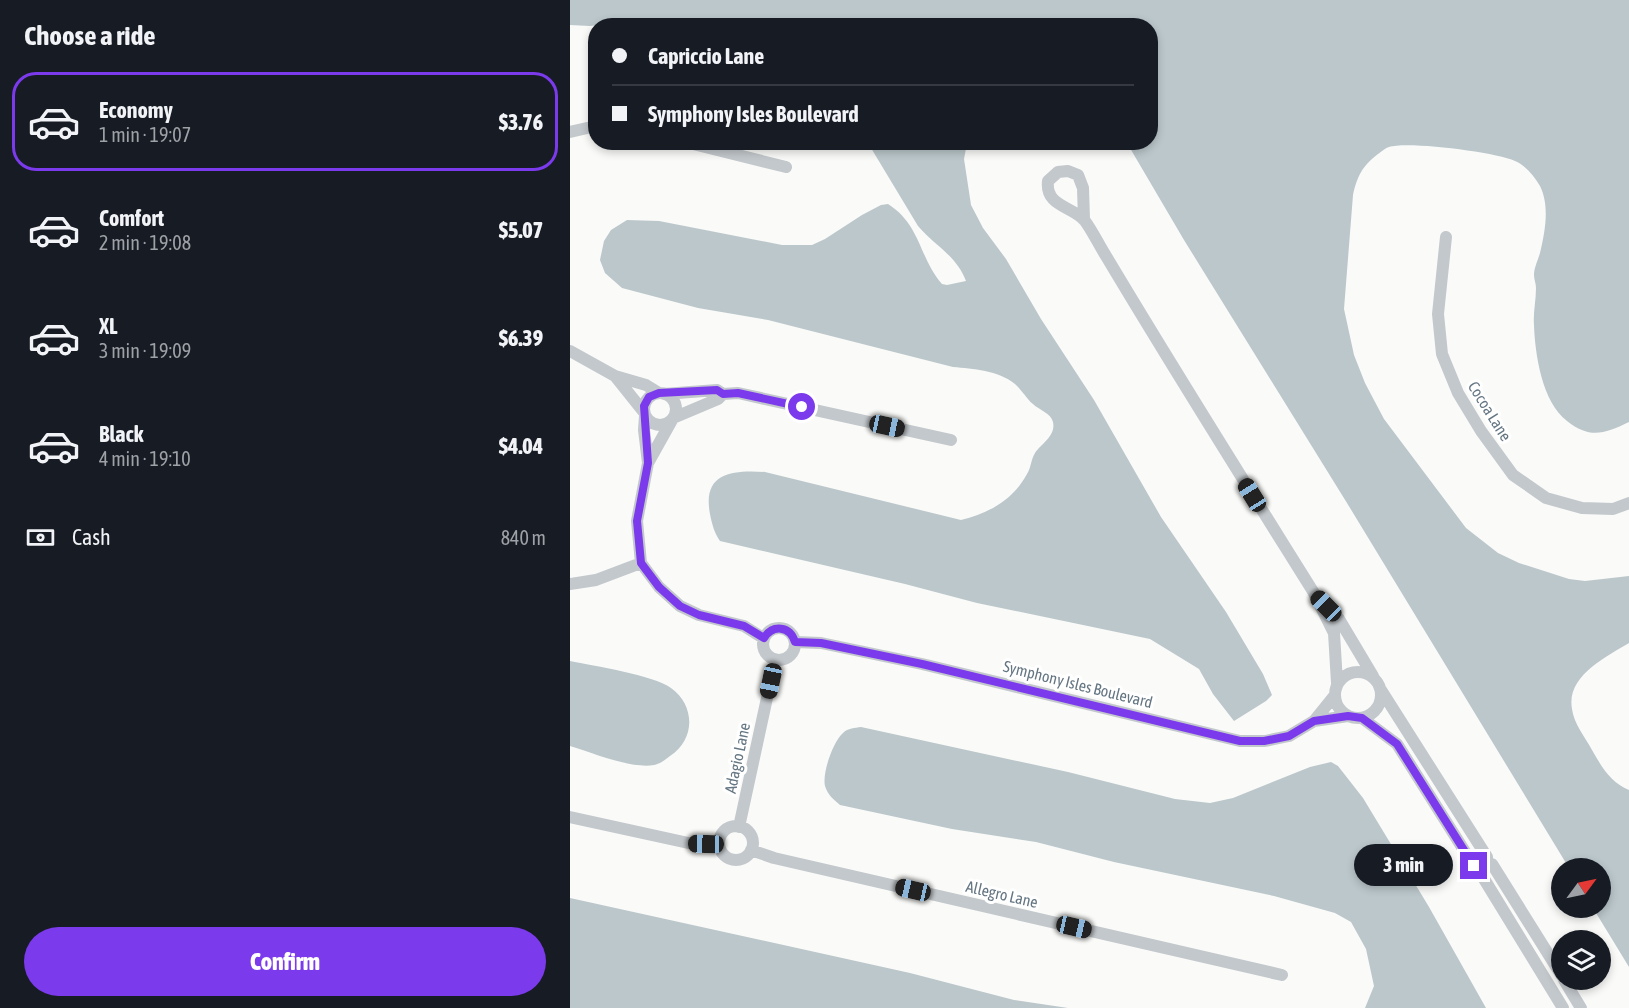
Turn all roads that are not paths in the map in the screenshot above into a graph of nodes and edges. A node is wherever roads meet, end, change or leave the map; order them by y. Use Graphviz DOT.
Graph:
graph roads {
  1 [pos="588,128"];
  2 [pos="570,132"];
  3 [pos="717,150"];
  4 [pos="786,167"];
  5 [pos="1084,219"];
  6 [pos="1446,237"];
  7 [pos="570,351"];
  8 [pos="615,376"];
  9 [pos="662,393"];
  10 [pos="723,394"];
  11 [pos="644,414"];
  12 [pos="673,419"];
  13 [pos="951,440"];
  14 [pos="648,463"];
  15 [pos="1629,503"];
  16 [pos="641,563"];
  17 [pos="570,584"];
  18 [pos="1314,593"];
  19 [pos="764,638"];
  20 [pos="795,642"];
  21 [pos="775,661"];
  22 [pos="1373,676"];
  23 [pos="1336,689"];
  24 [pos="1382,690"];
  25 [pos="1348,716"];
  26 [pos="1362,718"];
  27 [pos="1314,721"];
  28 [pos="570,817"];
  29 [pos="739,826"];
  30 [pos="719,845"];
  31 [pos="752,850"];
  32 [pos="1490,861"];
  33 [pos="1477,870"];
  34 [pos="1551,959"];
  35 [pos="1281,975"];
  36 [pos="1570,990"];
  37 [pos="1563,1008"];
  38 [pos="1581,1008"];
  1 -- 2 [label="street"];
  3 -- 4 [label="street"];
  5 -- 18 [label="street"];
  6 -- 15 [label="street, Cocoa Lane"];
  7 -- 8 [label="street"];
  8 -- 9 [label="street"];
  8 -- 11 [label="street"];
  9 -- 10 [label="street"];
  9 -- 11 [label="street"];
  9 -- 12 [label="street"];
  10 -- 12 [label="street"];
  10 -- 13 [label="street"];
  11 -- 12 [label="street"];
  11 -- 14 [label="street"];
  12 -- 14 [label="street"];
  14 -- 16 [label="street"];
  16 -- 17 [label="street"];
  16 -- 19 [label="street"];
  18 -- 22 [label="street"];
  18 -- 23 [label="street"];
  19 -- 20 [label="street, Symphony Isles Boulevard"];
  19 -- 21 [label="street"];
  20 -- 21 [label="street"];
  20 -- 27 [label="street, Symphony Isles Boulevard"];
  21 -- 29 [label="street, Adagio Lane"];
  22 -- 23 [label="street, Symphony Isles Boulevard"];
  22 -- 24 [label="street"];
  23 -- 25 [label="street"];
  23 -- 27 [label="street, Symphony Isles Boulevard"];
  24 -- 26 [label="street"];
  24 -- 32 [label="street"];
  25 -- 26 [label="street, Symphony Isles Boulevard"];
  25 -- 27 [label="street, Symphony Isles Boulevard"];
  26 -- 33 [label="street, Symphony Isles Boulevard"];
  28 -- 30 [label="street"];
  29 -- 30 [label="street"];
  29 -- 31 [label="street"];
  30 -- 31 [label="street"];
  31 -- 35 [label="street, Allegro Lane"];
  32 -- 33 [label="street"];
  32 -- 34 [label="street"];
  33 -- 37 [label="street, Symphony Isles Boulevard"];
  36 -- 38 [label="street"];
}
